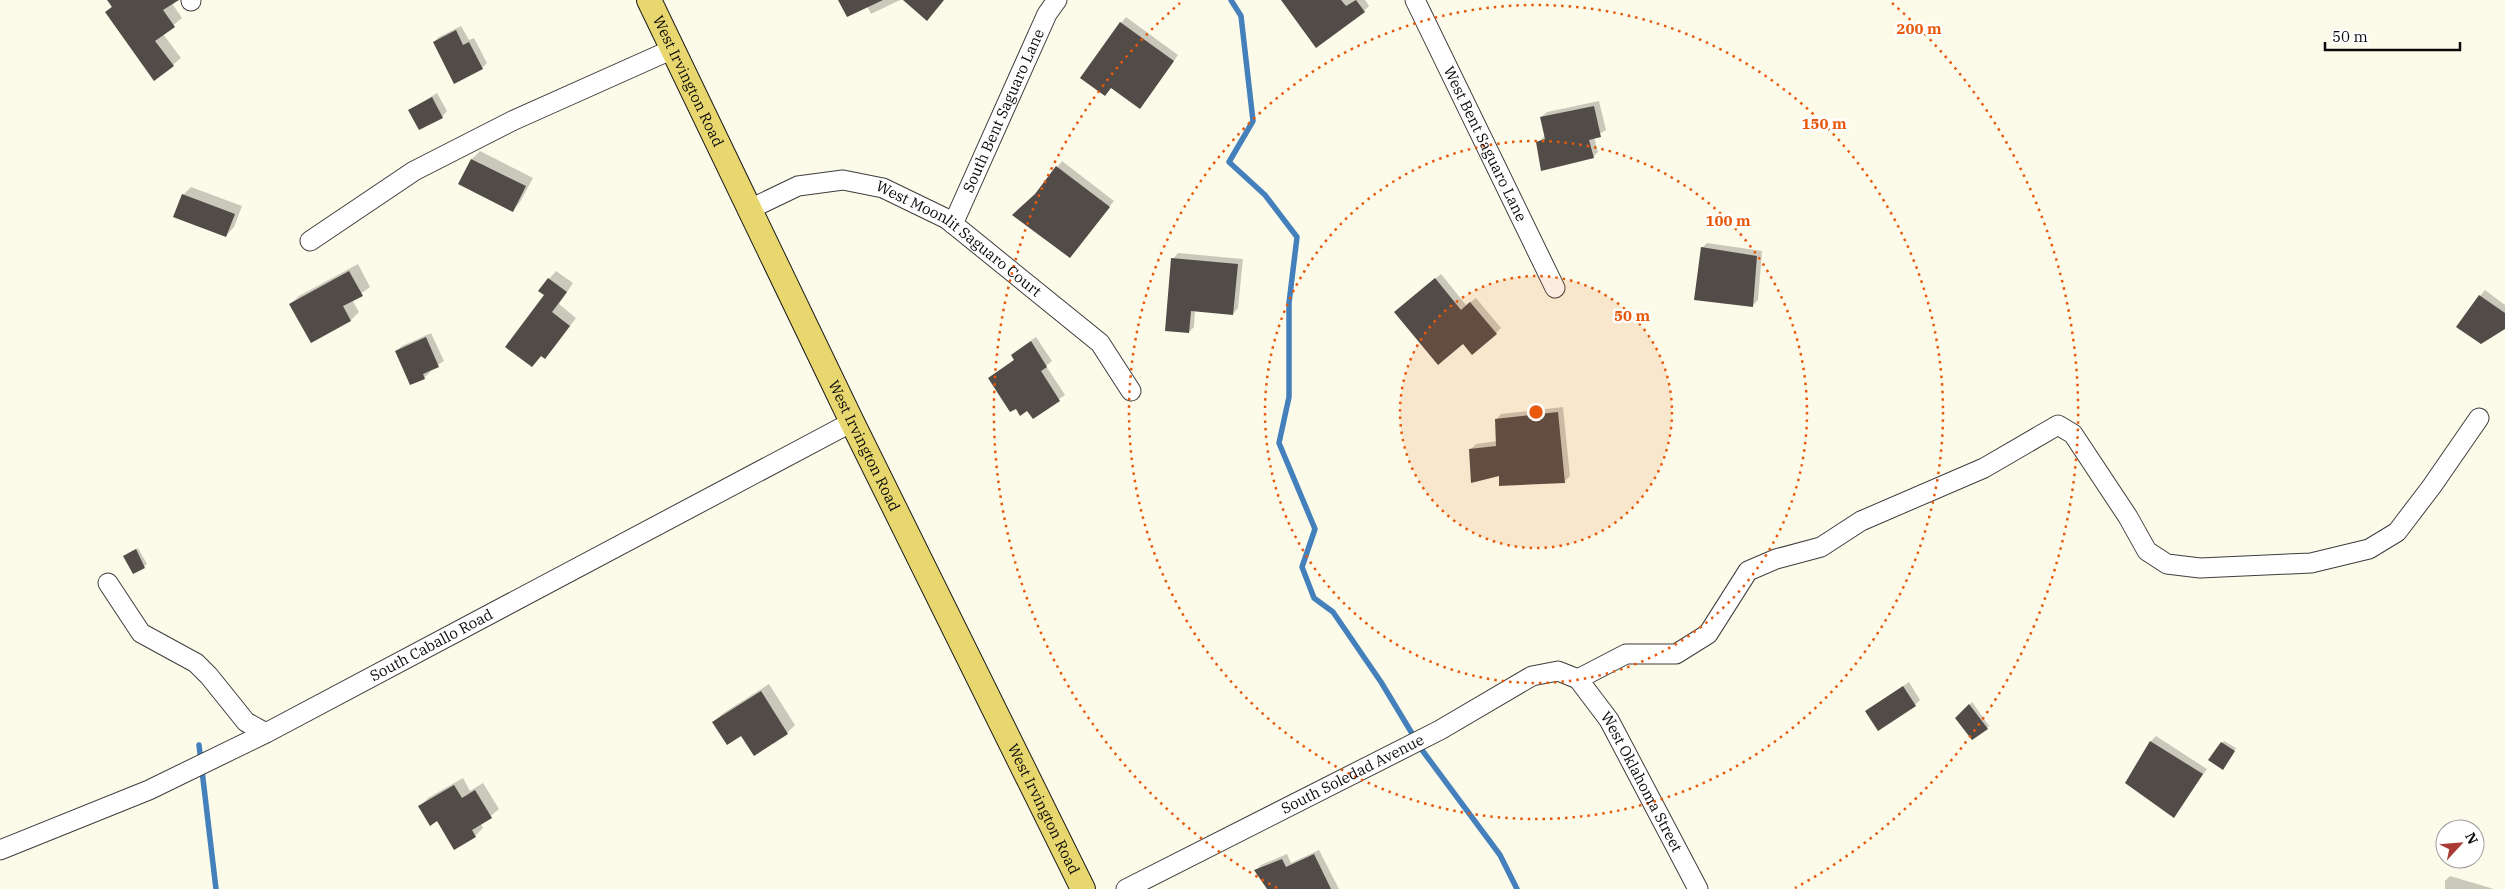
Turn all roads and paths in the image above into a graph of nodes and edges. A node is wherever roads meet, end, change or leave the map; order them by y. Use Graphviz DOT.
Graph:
graph roads {
  1 [pos="649,0"];
  2 [pos="1057,0"];
  3 [pos="1415,0"];
  4 [pos="673,49"];
  5 [pos="750,209"];
  6 [pos="953,224"];
  7 [pos="310,241"];
  8 [pos="1555,288"];
  9 [pos="1131,391"];
  10 [pos="2479,418"];
  11 [pos="852,422"];
  12 [pos="108,583"];
  13 [pos="1578,679"];
  14 [pos="266,733"];
  15 [pos="0,850"];
  16 [pos="1083,889"];
  17 [pos="1126,889"];
  18 [pos="1698,889"];
  1 -- 4 [label="main road, West Irvington Road"];
  2 -- 6 [label="street, South Bent Saguaro Lane"];
  3 -- 8 [label="street, West Bent Saguaro Lane"];
  4 -- 5 [label="main road, West Irvington Road"];
  4 -- 7 [label="street"];
  5 -- 6 [label="street, West Moonlit Saguaro Court"];
  5 -- 11 [label="main road, West Irvington Road"];
  6 -- 9 [label="street, West Moonlit Saguaro Court"];
  10 -- 13 [label="street"];
  11 -- 14 [label="street, South Caballo Road"];
  11 -- 16 [label="main road, West Irvington Road"];
  12 -- 14 [label="street"];
  13 -- 17 [label="street, South Soledad Avenue"];
  13 -- 18 [label="street, West Oklahoma Street"];
  14 -- 15 [label="street, South Caballo Road"];
}
